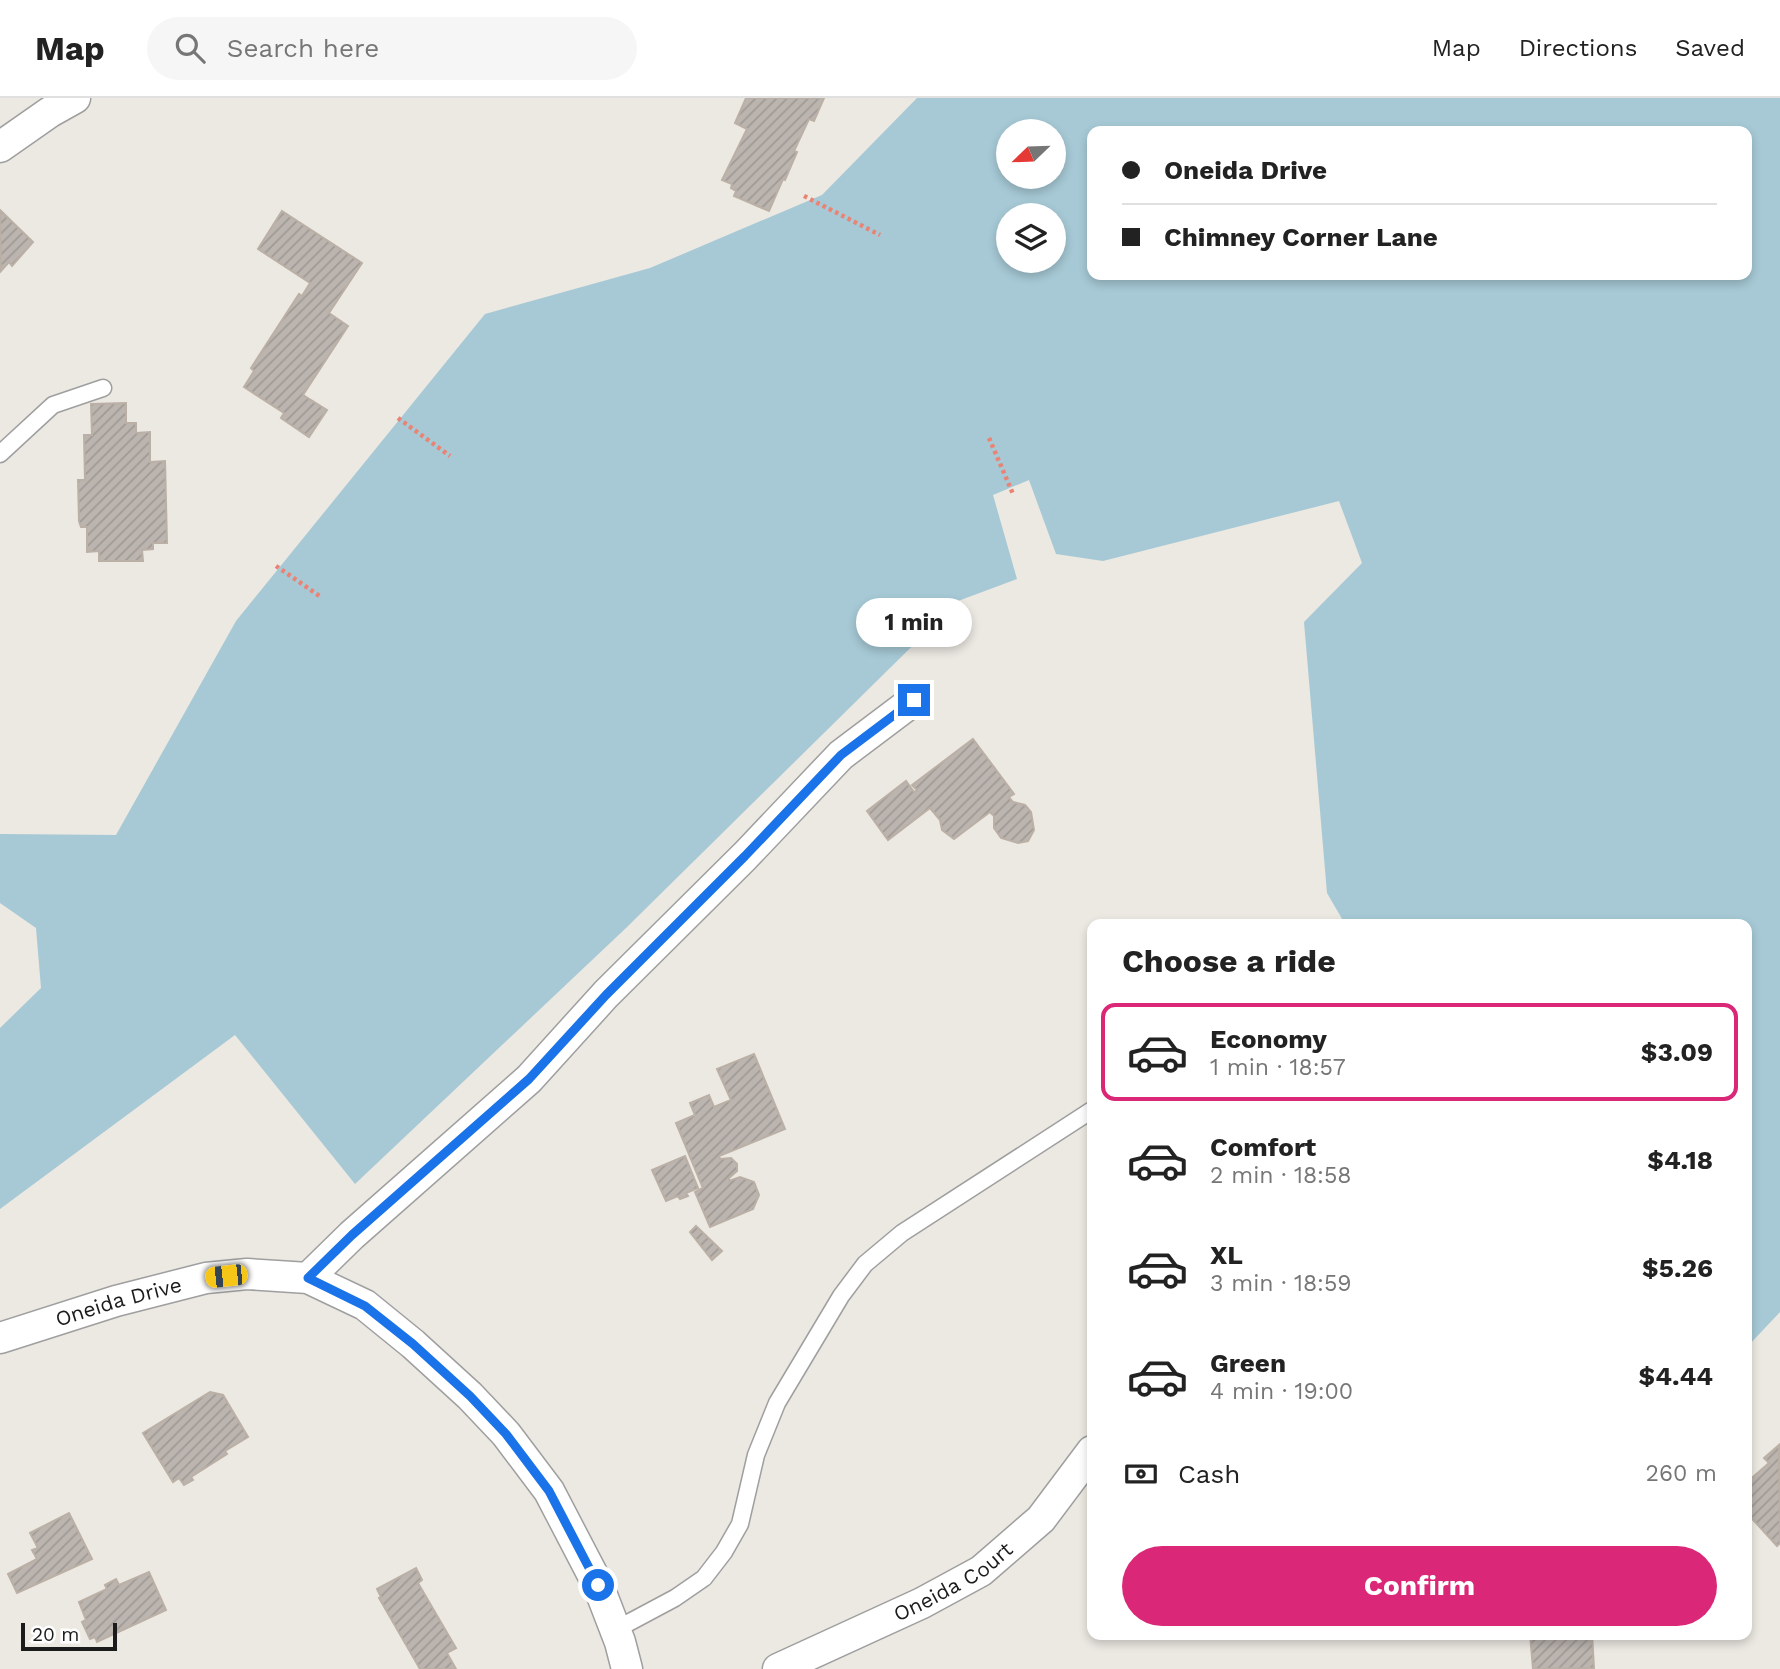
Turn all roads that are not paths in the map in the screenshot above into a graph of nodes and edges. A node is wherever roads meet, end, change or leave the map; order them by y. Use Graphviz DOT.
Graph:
graph roads {
  1 [pos="75,98"];
  2 [pos="0,147"];
  3 [pos="103,388"];
  4 [pos="0,454"];
  5 [pos="914,700"];
  6 [pos="1087,1113"];
  7 [pos="308,1278"];
  8 [pos="0,1338"];
  9 [pos="1087,1458"];
  10 [pos="615,1630"];
  11 [pos="627,1669"];
  12 [pos="778,1669"];
  1 -- 2 [label="street"];
  3 -- 4 [label="lane"];
  5 -- 7 [label="street"];
  6 -- 10 [label="lane"];
  7 -- 8 [label="street, Oneida Drive"];
  7 -- 10 [label="street, Oneida Drive"];
  9 -- 12 [label="street, Oneida Court"];
  10 -- 11 [label="street, Oneida Drive"];
}
